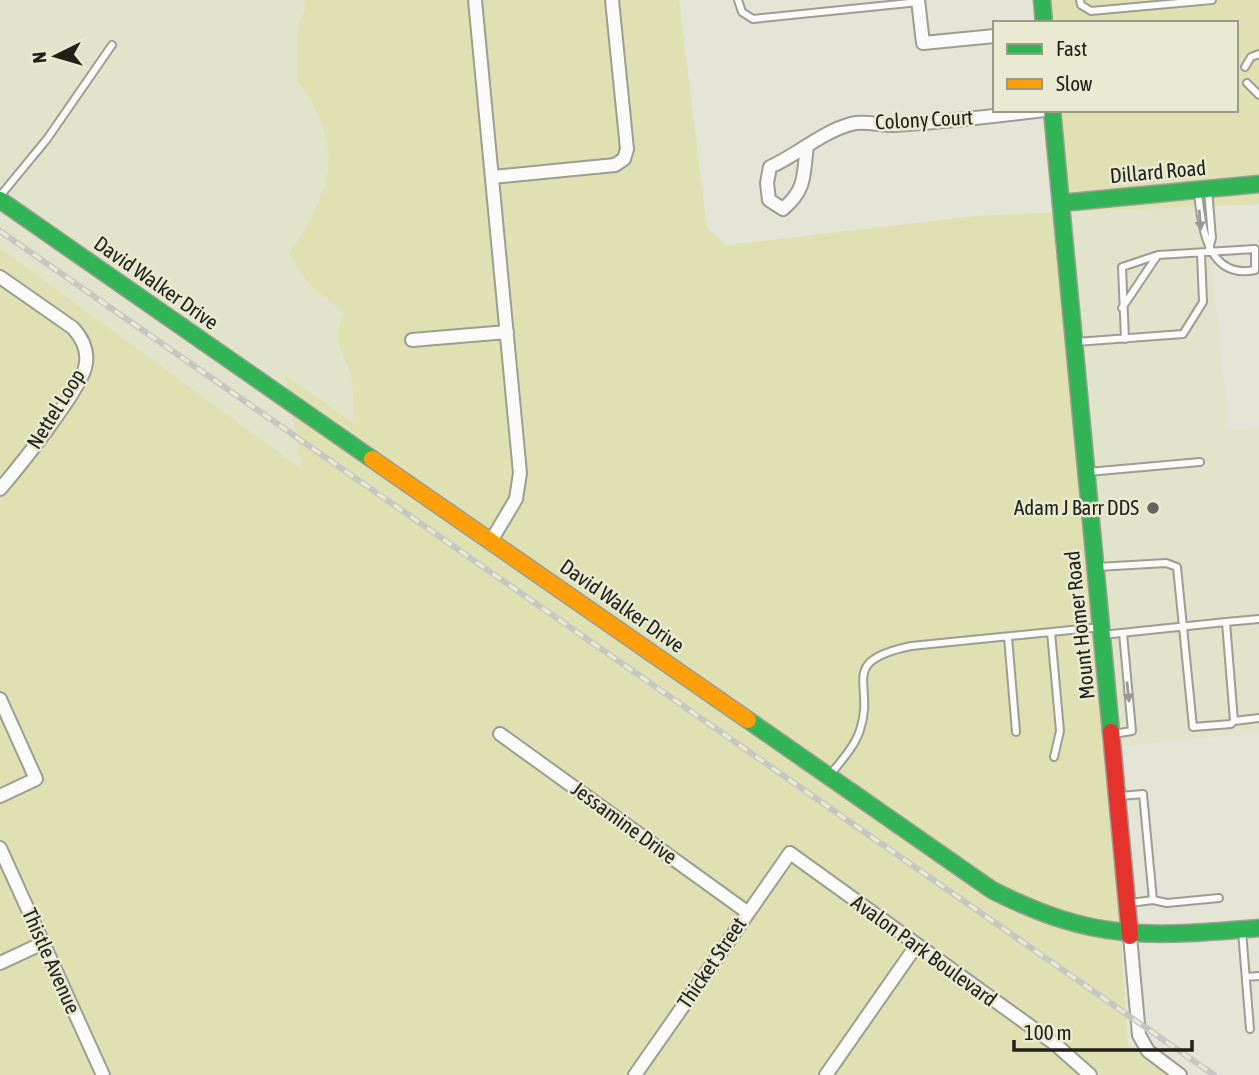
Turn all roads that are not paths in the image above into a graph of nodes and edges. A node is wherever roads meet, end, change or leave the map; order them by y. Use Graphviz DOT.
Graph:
graph roads {
  1 [pos="475,0"];
  2 [pos="612,0"];
  3 [pos="738,0"];
  4 [pos="1042,0"];
  5 [pos="1080,0"];
  6 [pos="1212,0"];
  7 [pos="918,1"];
  8 [pos="1044,21"];
  9 [pos="993,36"];
  10 [pos="112,45"];
  11 [pos="1259,54"];
  12 [pos="1245,67"];
  13 [pos="1247,83"];
  14 [pos="1259,95"];
  15 [pos="1026,112"];
  16 [pos="1052,112"];
  17 [pos="807,146"];
  18 [pos="493,177"];
  19 [pos="1259,184"];
  20 [pos="1203,189"];
  21 [pos="0,198"];
  22 [pos="1061,203"];
  23 [pos="1211,251"];
  24 [pos="1201,253"];
  25 [pos="1158,255"];
  26 [pos="0,277"];
  27 [pos="1122,308"];
  28 [pos="507,332"];
  29 [pos="1125,338"];
  30 [pos="412,340"];
  31 [pos="1074,342"];
  32 [pos="1200,462"];
  33 [pos="1086,472"];
  34 [pos="0,489"];
  35 [pos="491,541"];
  36 [pos="1096,567"];
  37 [pos="1259,619"];
  38 [pos="1226,622"];
  39 [pos="1182,626"];
  40 [pos="1102,631"];
  41 [pos="1051,632"];
  42 [pos="1123,633"];
  43 [pos="1009,636"];
  44 [pos="0,699"];
  45 [pos="1259,718"];
  46 [pos="1234,721"];
  47 [pos="1016,732"];
  48 [pos="500,734"];
  49 [pos="1113,734"];
  50 [pos="1054,757"];
  51 [pos="829,776"];
  52 [pos="0,796"];
  53 [pos="1119,796"];
  54 [pos="0,848"];
  55 [pos="790,853"];
  56 [pos="1219,898"];
  57 [pos="1153,900"];
  58 [pos="1128,904"];
  59 [pos="747,912"];
  60 [pos="1259,928"];
  61 [pos="1242,929"];
  62 [pos="1130,936"];
  63 [pos="43,943"];
  64 [pos="916,946"];
  65 [pos="0,963"];
  66 [pos="1259,976"];
  67 [pos="1246,977"];
  68 [pos="1250,1029"];
  69 [pos="832,1073"];
  70 [pos="103,1075"];
  71 [pos="635,1075"];
  72 [pos="1090,1075"];
  73 [pos="1180,1075"];
  1 -- 18 [label="street"];
  2 -- 18 [label="street"];
  3 -- 7 [label="lane"];
  4 -- 8 [label="street"];
  5 -- 6 [label="lane"];
  7 -- 9 [label="street"];
  10 -- 21 [label="lane"];
  11 -- 12 [label="lane"];
  13 -- 14 [label="lane"];
  15 -- 17 [label="street, Colony Court"];
  16 -- 22 [label="street, Mount Homer Road"];
  17 -- 17 [label="street, Colony Court"];
  18 -- 28 [label="street"];
  19 -- 20 [label="street, Dillard Road"];
  20 -- 22 [label="street, Dillard Road"];
  20 -- 23 [label="lane"];
  21 -- 35 [label="street, David Walker Drive"];
  22 -- 31 [label="street, Mount Homer Road"];
  23 -- 23 [label="lane"];
  23 -- 24 [label="lane"];
  24 -- 25 [label="lane"];
  24 -- 29 [label="lane"];
  25 -- 27 [label="lane"];
  25 -- 27 [label="lane"];
  26 -- 34 [label="street, Nettel Loop"];
  27 -- 29 [label="lane"];
  28 -- 30 [label="street"];
  28 -- 35 [label="street"];
  29 -- 31 [label="lane"];
  31 -- 33 [label="street, Mount Homer Road"];
  32 -- 33 [label="lane"];
  33 -- 36 [label="street, Mount Homer Road"];
  35 -- 51 [label="street, David Walker Drive"];
  36 -- 39 [label="lane"];
  36 -- 40 [label="street, Mount Homer Road"];
  37 -- 38 [label="lane"];
  38 -- 39 [label="lane"];
  38 -- 46 [label="lane"];
  39 -- 42 [label="lane"];
  39 -- 46 [label="lane"];
  40 -- 41 [label="lane"];
  40 -- 42 [label="lane"];
  40 -- 49 [label="street, Mount Homer Road"];
  41 -- 43 [label="lane"];
  41 -- 50 [label="lane"];
  42 -- 49 [label="lane, one-way"];
  43 -- 47 [label="lane"];
  43 -- 51 [label="lane"];
  44 -- 52 [label="street"];
  45 -- 46 [label="lane"];
  48 -- 59 [label="street, Jessamine Drive"];
  49 -- 53 [label="street, Mount Homer Road"];
  51 -- 62 [label="street, David Walker Drive"];
  53 -- 57 [label="lane"];
  53 -- 58 [label="street, Mount Homer Road"];
  54 -- 63 [label="street, Thistle Avenue"];
  55 -- 59 [label="street, Thicket Street"];
  55 -- 64 [label="street, Avalon Park Boulevard"];
  56 -- 57 [label="lane"];
  57 -- 58 [label="lane"];
  58 -- 62 [label="street, Mount Homer Road"];
  59 -- 71 [label="street, Thicket Street"];
  60 -- 61 [label="street, David Walker Drive"];
  61 -- 62 [label="street, David Walker Drive"];
  61 -- 67 [label="lane"];
  62 -- 73 [label="street, Mount Homer Road"];
  63 -- 65 [label="street"];
  63 -- 70 [label="street, Thistle Avenue"];
  64 -- 69 [label="street"];
  64 -- 72 [label="street, Avalon Park Boulevard"];
  66 -- 67 [label="lane"];
  67 -- 68 [label="lane"];
}
